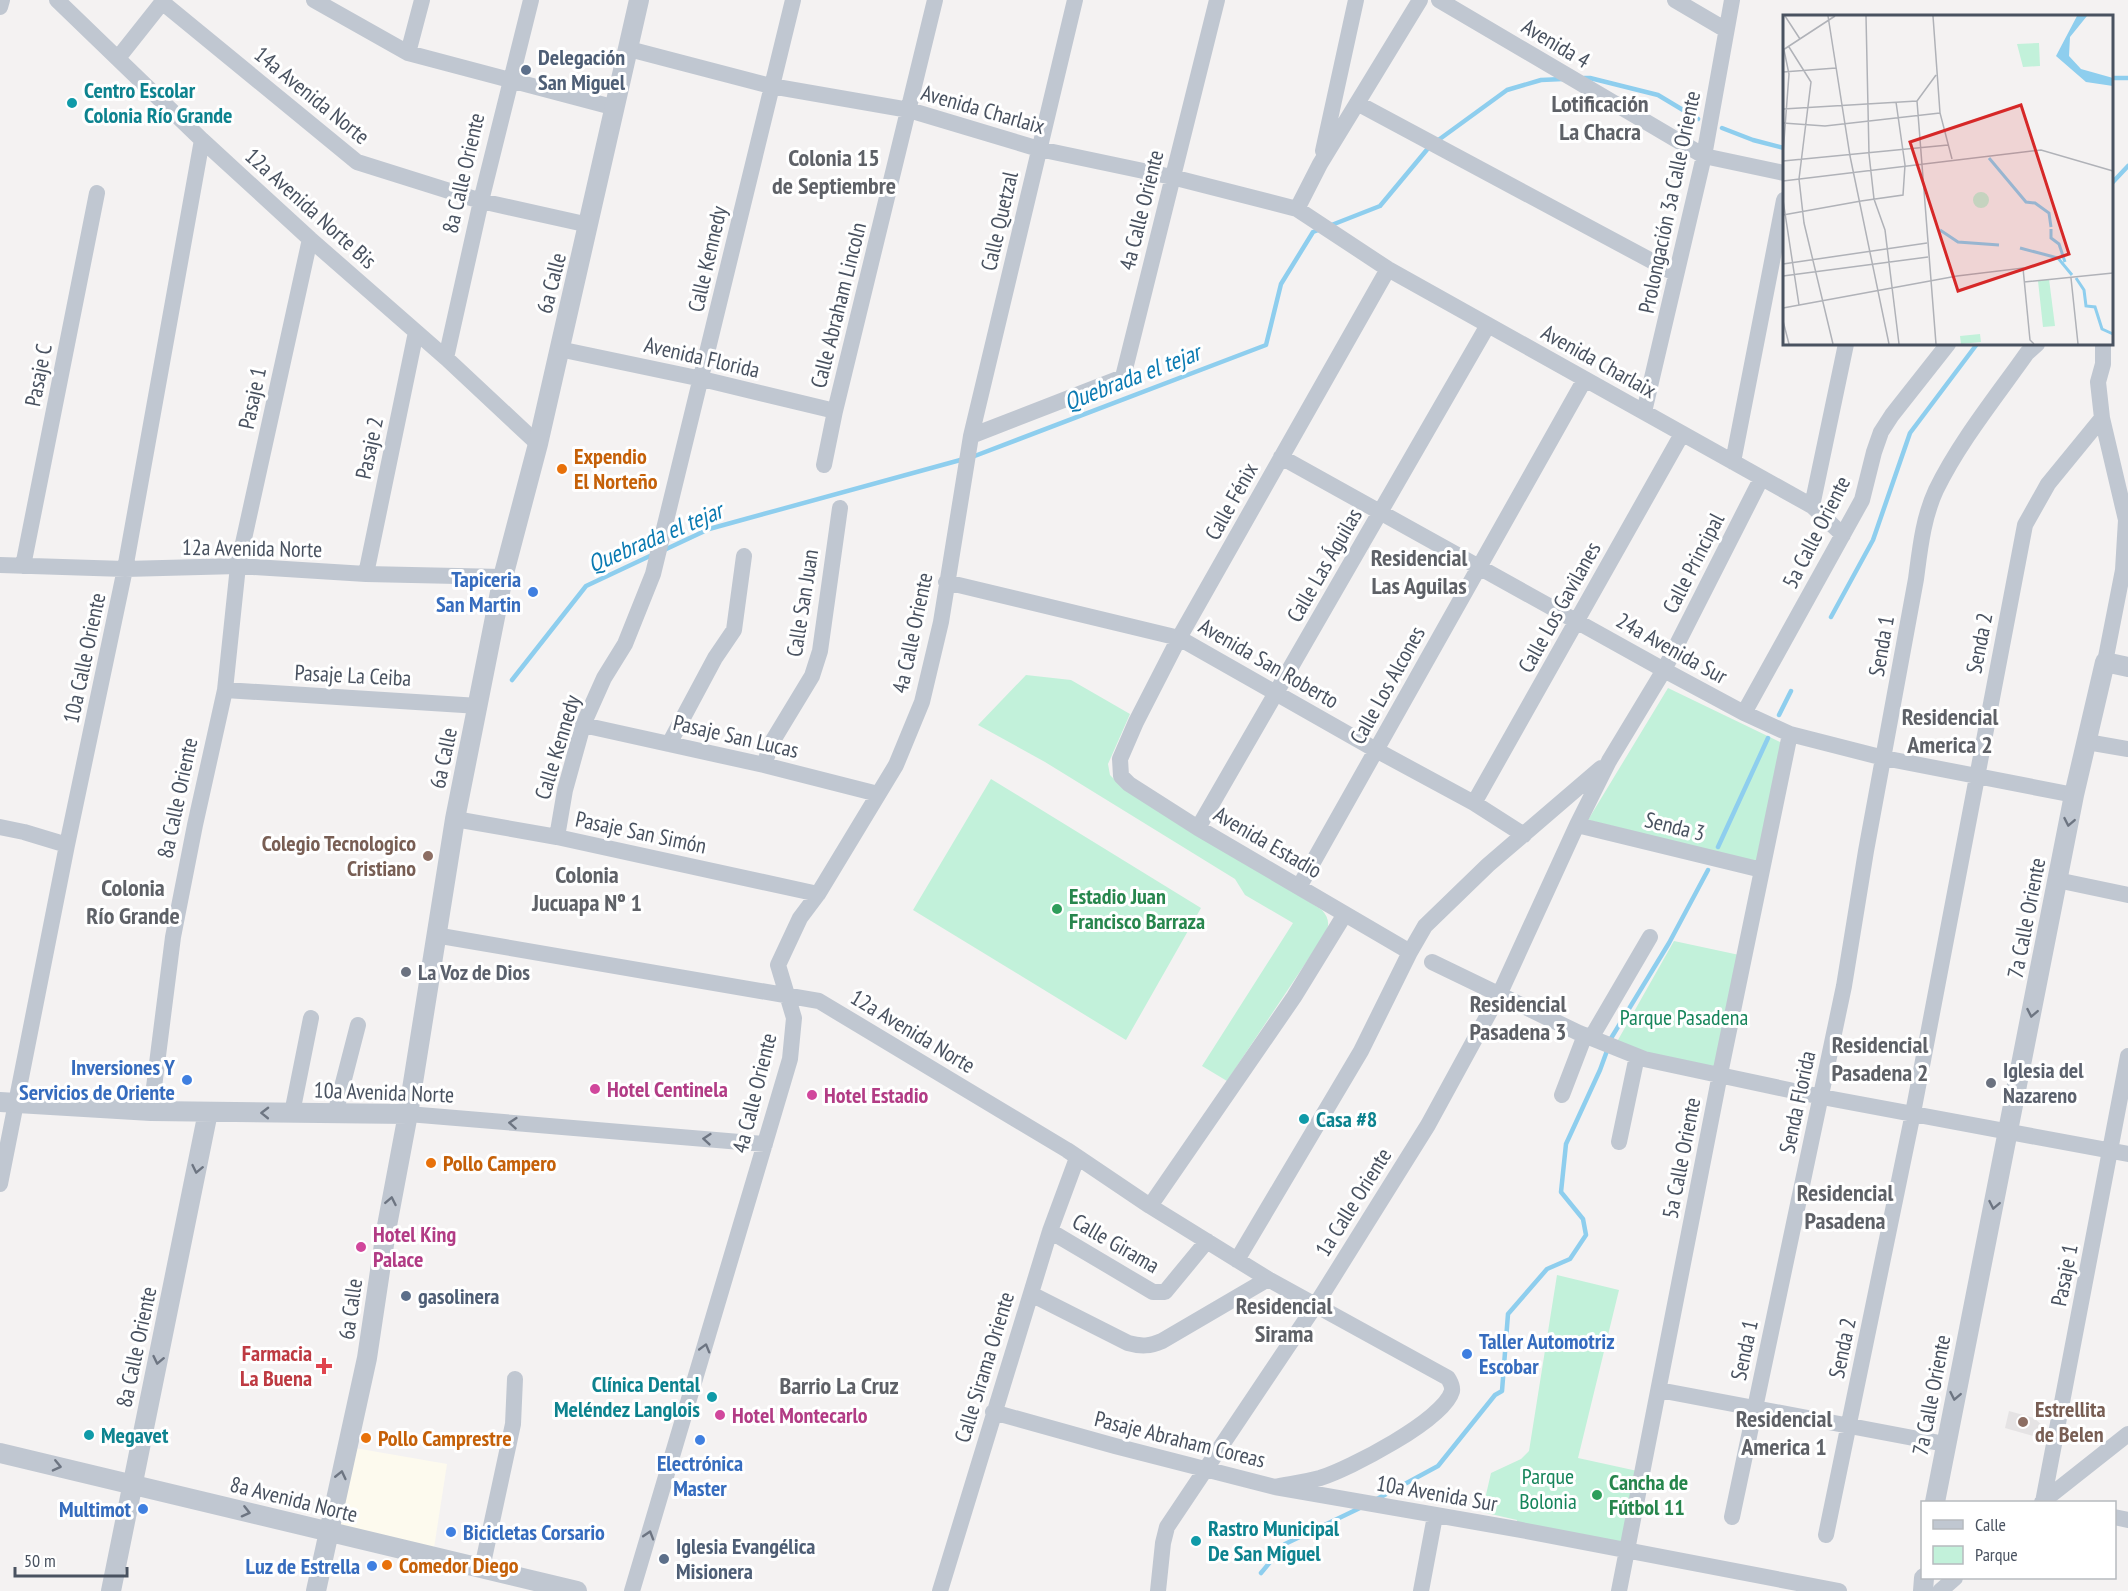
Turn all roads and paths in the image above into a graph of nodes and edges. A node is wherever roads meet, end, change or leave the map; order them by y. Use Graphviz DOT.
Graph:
graph roads {
  1 [pos="2,0"];
  2 [pos="314,0"];
  3 [pos="422,0"];
  4 [pos="531,0"];
  5 [pos="639,0"];
  6 [pos="793,0"];
  7 [pos="935,0"];
  8 [pos="1075,0"];
  9 [pos="1217,0"];
  10 [pos="1356,0"];
  11 [pos="1420,0"];
  12 [pos="1439,0"];
  13 [pos="1675,0"];
  14 [pos="1732,0"];
  15 [pos="61,1"];
  16 [pos="163,1"];
  17 [pos="0,7"];
  18 [pos="1726,30"];
  19 [pos="629,48"];
  20 [pos="408,53"];
  21 [pos="118,58"];
  22 [pos="510,78"];
  23 [pos="771,86"];
  24 [pos="1357,103"];
  25 [pos="616,108"];
  26 [pos="909,110"];
  27 [pos="202,140"];
  28 [pos="1039,149"];
  29 [pos="1704,156"];
  30 [pos="1320,164"];
  31 [pos="1783,173"];
  32 [pos="1172,177"];
  33 [pos="97,193"];
  34 [pos="481,201"];
  35 [pos="1297,209"];
  36 [pos="1783,210"];
  37 [pos="590,225"];
  38 [pos="310,239"];
  39 [pos="1388,268"];
  40 [pos="1676,274"];
  41 [pos="1488,325"];
  42 [pos="416,332"];
  43 [pos="1846,345"];
  44 [pos="1937,345"];
  45 [pos="1947,345"];
  46 [pos="2036,345"];
  47 [pos="2103,345"];
  48 [pos="559,349"];
  49 [pos="446,358"];
  50 [pos="1934,361"];
  51 [pos="702,379"];
  52 [pos="1585,379"];
  53 [pos="835,411"];
  54 [pos="1644,412"];
  55 [pos="2102,418"];
  56 [pos="1682,434"];
  57 [pos="538,444"];
  58 [pos="968,451"];
  59 [pos="1281,457"];
  60 [pos="1733,462"];
  61 [pos="824,465"];
  62 [pos="1761,479"];
  63 [pos="1812,506"];
  64 [pos="840,508"];
  65 [pos="1380,512"];
  66 [pos="1843,535"];
  67 [pos="744,556"];
  68 [pos="0,565"];
  69 [pos="23,566"];
  70 [pos="238,566"];
  71 [pos="1479,567"];
  72 [pos="125,569"];
  73 [pos="366,574"];
  74 [pos="503,577"];
  75 [pos="946,582"];
  76 [pos="1577,621"];
  77 [pos="1179,638"];
  78 [pos="2105,662"];
  79 [pos="2128,667"];
  80 [pos="1664,670"];
  81 [pos="225,690"];
  82 [pos="1276,692"];
  83 [pos="479,706"];
  84 [pos="1744,713"];
  85 [pos="583,725"];
  86 [pos="1791,734"];
  87 [pos="2087,742"];
  88 [pos="669,744"];
  89 [pos="2128,749"];
  90 [pos="1376,750"];
  91 [pos="1884,758"];
  92 [pos="1120,759"];
  93 [pos="1609,761"];
  94 [pos="764,765"];
  95 [pos="1977,776"];
  96 [pos="878,794"];
  97 [pos="2074,795"];
  98 [pos="1474,802"];
  99 [pos="455,819"];
  100 [pos="1577,825"];
  101 [pos="0,827"];
  102 [pos="1198,828"];
  103 [pos="1524,835"];
  104 [pos="557,837"];
  105 [pos="67,845"];
  106 [pos="1762,870"];
  107 [pos="2057,880"];
  108 [pos="1299,887"];
  109 [pos="818,894"];
  110 [pos="2128,895"];
  111 [pos="1346,914"];
  112 [pos="435,935"];
  113 [pos="1650,937"];
  114 [pos="1410,952"];
  115 [pos="1432,962"];
  116 [pos="1844,986"];
  117 [pos="1500,993"];
  118 [pos="788,997"];
  119 [pos="311,1018"];
  120 [pos="358,1025"];
  121 [pos="1591,1038"];
  122 [pos="1637,1056"];
  123 [pos="2128,1056"];
  124 [pos="1720,1074"];
  125 [pos="1562,1095"];
  126 [pos="1822,1097"];
  127 [pos="9,1102"];
  128 [pos="151,1111"];
  129 [pos="208,1112"];
  130 [pos="292,1113"];
  131 [pos="1913,1113"];
  132 [pos="335,1114"];
  133 [pos="408,1114"];
  134 [pos="2009,1131"];
  135 [pos="1619,1142"];
  136 [pos="765,1144"];
  137 [pos="2111,1151"];
  138 [pos="2128,1154"];
  139 [pos="1077,1158"];
  140 [pos="0,1184"];
  141 [pos="1150,1206"];
  142 [pos="1050,1231"];
  143 [pos="1207,1241"];
  144 [pos="1237,1260"];
  145 [pos="1785,1262"];
  146 [pos="1268,1278"];
  147 [pos="1031,1294"];
  148 [pos="1315,1306"];
  149 [pos="515,1379"];
  150 [pos="1659,1390"];
  151 [pos="1755,1406"];
  152 [pos="993,1412"];
  153 [pos="1849,1425"];
  154 [pos="2128,1434"];
  155 [pos="1945,1444"];
  156 [pos="0,1453"];
  157 [pos="1205,1470"];
  158 [pos="133,1484"];
  159 [pos="1275,1487"];
  160 [pos="1935,1501"];
  161 [pos="2044,1501"];
  162 [pos="2045,1501"];
  163 [pos="1435,1516"];
  164 [pos="1732,1517"];
  165 [pos="328,1532"];
  166 [pos="1826,1535"];
  167 [pos="1626,1550"];
  168 [pos="482,1568"];
  169 [pos="1954,1579"];
  170 [pos="111,1591"];
  171 [pos="316,1591"];
  172 [pos="577,1591"];
  173 [pos="632,1591"];
  174 [pos="940,1591"];
  175 [pos="1158,1591"];
  176 [pos="1421,1591"];
  177 [pos="1619,1591"];
  178 [pos="1839,1591"];
  179 [pos="1940,1591"];
  1 -- 17 [label="street"];
  2 -- 20 [label="street"];
  3 -- 20 [label="street"];
  4 -- 22 [label="street, 8a Calle Oriente"];
  5 -- 19 [label="street, 6a Calle"];
  6 -- 23 [label="street, Calle Kennedy"];
  7 -- 26 [label="street, Calle Abraham Lincoln"];
  8 -- 28 [label="street, Calle Quetzal"];
  9 -- 32 [label="street, 4a Calle Oriente"];
  10 -- 30 [label="street"];
  11 -- 24 [label="street"];
  12 -- 29 [label="street, Avenida 4"];
  13 -- 18 [label="street"];
  14 -- 18 [label="street, Prolongación 3a Calle Oriente"];
  15 -- 21 [label="street, 12a Avenida Norte Bis"];
  16 -- 21 [label="street"];
  16 -- 34 [label="street, 14a Avenida Norte"];
  18 -- 29 [label="street, Prolongación 3a Calle Oriente"];
  19 -- 23 [label="street, Avenida Charlaix"];
  19 -- 25 [label="street, 6a Calle"];
  20 -- 22 [label="street"];
  21 -- 27 [label="street, 12a Avenida Norte Bis"];
  22 -- 25 [label="street"];
  22 -- 34 [label="street, 8a Calle Oriente"];
  23 -- 26 [label="street, Avenida Charlaix"];
  23 -- 51 [label="street, Calle Kennedy"];
  24 -- 30 [label="street"];
  24 -- 40 [label="street"];
  25 -- 37 [label="street, 6a Calle"];
  26 -- 28 [label="street, Avenida Charlaix"];
  26 -- 53 [label="street, Calle Abraham Lincoln"];
  27 -- 38 [label="street, 12a Avenida Norte Bis"];
  27 -- 72 [label="street, 10a Calle Oriente"];
  28 -- 32 [label="street, Avenida Charlaix"];
  28 -- 58 [label="street, Calle Quetzal"];
  29 -- 31 [label="street, Avenida 4"];
  29 -- 40 [label="street, Prolongación 3a Calle Oriente"];
  30 -- 35 [label="street"];
  32 -- 35 [label="street, Avenida Charlaix"];
  32 -- 58 [label="street, 4a Calle Oriente"];
  33 -- 69 [label="street, Pasaje C"];
  34 -- 37 [label="street, 14a Avenida Norte"];
  34 -- 49 [label="street, 8a Calle Oriente"];
  35 -- 39 [label="street, Avenida Charlaix"];
  36 -- 60 [label="street"];
  37 -- 48 [label="street, 6a Calle"];
  38 -- 42 [label="street, 12a Avenida Norte Bis"];
  38 -- 70 [label="street, Pasaje 1"];
  39 -- 41 [label="street, Avenida Charlaix"];
  39 -- 59 [label="street, Calle Fénix"];
  40 -- 54 [label="street, Prolongación 3a Calle Oriente"];
  41 -- 52 [label="street, Avenida Charlaix"];
  41 -- 65 [label="street, Calle Las Águilas"];
  42 -- 49 [label="street, 12a Avenida Norte Bis"];
  42 -- 73 [label="street, Pasaje 2"];
  43 -- 63 [label="street"];
  44 -- 50 [label="street"];
  45 -- 50 [label="street, 5a Calle Oriente"];
  46 -- 91 [label="street, Senda 1"];
  47 -- 55 [label="street, 7a Calle Oriente"];
  48 -- 51 [label="street, Avenida Florida"];
  48 -- 57 [label="street, 6a Calle"];
  49 -- 57 [label="street, 12a Avenida Norte Bis"];
  50 -- 66 [label="street, 5a Calle Oriente"];
  51 -- 53 [label="street, Avenida Florida"];
  51 -- 85 [label="street, Calle Kennedy"];
  52 -- 54 [label="street, Avenida Charlaix"];
  52 -- 71 [label="street, Calle Los Alcones"];
  53 -- 61 [label="street, Calle Abraham Lincoln"];
  54 -- 56 [label="street, Avenida Charlaix"];
  55 -- 78 [label="street, 7a Calle Oriente"];
  55 -- 95 [label="street, Senda 2"];
  56 -- 60 [label="street, Avenida Charlaix"];
  56 -- 76 [label="street, Calle Los Gavilanes"];
  57 -- 74 [label="street, 6a Calle"];
  58 -- 75 [label="street, 4a Calle Oriente"];
  59 -- 65 [label="street, 24a Avenida Sur"];
  59 -- 77 [label="street, Calle Fénix"];
  60 -- 62 [label="street, Avenida Charlaix"];
  62 -- 63 [label="street, Avenida Charlaix"];
  62 -- 80 [label="street, Calle Principal"];
  63 -- 66 [label="street, Avenida Charlaix"];
  64 -- 94 [label="street, Calle San Juan"];
  65 -- 71 [label="street, 24a Avenida Sur"];
  65 -- 82 [label="street, Calle Las Águilas"];
  66 -- 84 [label="street, 5a Calle Oriente"];
  67 -- 88 [label="street"];
  68 -- 69 [label="street, 12a Avenida Norte"];
  69 -- 72 [label="street, 12a Avenida Norte"];
  70 -- 72 [label="street, 12a Avenida Norte"];
  70 -- 73 [label="street, 12a Avenida Norte"];
  70 -- 81 [label="street, 8a Calle Oriente"];
  71 -- 76 [label="street, 24a Avenida Sur"];
  71 -- 90 [label="street, Calle Los Alcones"];
  72 -- 105 [label="street, 10a Calle Oriente"];
  73 -- 74 [label="street, 12a Avenida Norte"];
  74 -- 83 [label="street, 6a Calle"];
  75 -- 77 [label="street, Avenida San Roberto"];
  75 -- 96 [label="street, 4a Calle Oriente"];
  76 -- 80 [label="street, 24a Avenida Sur"];
  76 -- 98 [label="street, Calle Los Gavilanes"];
  77 -- 82 [label="street, Avenida San Roberto"];
  77 -- 92 [label="street, Calle Fénix"];
  78 -- 79 [label="street"];
  78 -- 87 [label="street, 7a Calle Oriente"];
  80 -- 84 [label="street, 24a Avenida Sur"];
  80 -- 93 [label="street, Calle Principal"];
  81 -- 83 [label="street, Pasaje La Ceiba"];
  81 -- 128 [label="street, 8a Calle Oriente"];
  82 -- 90 [label="street, Avenida San Roberto"];
  82 -- 102 [label="street, Calle Las Águilas"];
  83 -- 99 [label="street, 6a Calle"];
  84 -- 86 [label="street, 24a Avenida Sur"];
  85 -- 88 [label="street, Pasaje San Lucas"];
  85 -- 104 [label="street, Calle Kennedy"];
  86 -- 91 [label="street, 24a Avenida Sur"];
  86 -- 106 [label="street, 5a Calle Oriente"];
  87 -- 89 [label="street"];
  87 -- 97 [label="street, 7a Calle Oriente"];
  88 -- 94 [label="street, Pasaje San Lucas"];
  90 -- 98 [label="street, Avenida San Roberto"];
  90 -- 108 [label="street, Calle Los Alcones"];
  91 -- 95 [label="street, 24a Avenida Sur"];
  91 -- 116 [label="street, Senda 1"];
  92 -- 102 [label="street, Avenida Estadio"];
  93 -- 100 [label="street, 1a Calle Oriente"];
  93 -- 103 [label="street"];
  94 -- 96 [label="street, Pasaje San Lucas"];
  95 -- 97 [label="street, 24a Avenida Sur"];
  95 -- 131 [label="street, Senda 2"];
  96 -- 109 [label="street, 4a Calle Oriente"];
  97 -- 107 [label="street, 7a Calle Oriente, one-way"];
  98 -- 103 [label="street, Avenida San Roberto"];
  99 -- 104 [label="street, Pasaje San Simón"];
  99 -- 112 [label="street, 6a Calle"];
  100 -- 106 [label="street, Senda 3"];
  100 -- 117 [label="street, 1a Calle Oriente"];
  101 -- 105 [label="street"];
  102 -- 108 [label="street, Avenida Estadio"];
  103 -- 114 [label="street"];
  104 -- 109 [label="street, Pasaje San Simón"];
  105 -- 127 [label="street, 10a Calle Oriente"];
  106 -- 124 [label="street, 5a Calle Oriente"];
  107 -- 110 [label="street"];
  107 -- 134 [label="street, 7a Calle Oriente, one-way"];
  108 -- 111 [label="street, Avenida Estadio"];
  109 -- 118 [label="street, 4a Calle Oriente"];
  111 -- 114 [label="street, Avenida Estadio"];
  111 -- 141 [label="street"];
  112 -- 118 [label="street, 12a Avenida Norte"];
  112 -- 133 [label="street, 6a Calle"];
  113 -- 121 [label="street"];
  114 -- 144 [label="street"];
  115 -- 117 [label="street"];
  116 -- 126 [label="street, Senda Florida"];
  117 -- 121 [label="street"];
  117 -- 148 [label="street, 1a Calle Oriente"];
  118 -- 136 [label="street, 4a Calle Oriente"];
  118 -- 139 [label="street, 12a Avenida Norte"];
  119 -- 130 [label="street"];
  120 -- 132 [label="street"];
  121 -- 122 [label="street"];
  121 -- 125 [label="street"];
  122 -- 124 [label="street"];
  122 -- 135 [label="street"];
  123 -- 137 [label="street, Pasaje 1"];
  124 -- 126 [label="street"];
  124 -- 150 [label="street, 5a Calle Oriente"];
  126 -- 131 [label="street"];
  126 -- 145 [label="street, Senda Florida"];
  127 -- 128 [label="street, 10a Avenida Norte"];
  127 -- 140 [label="street, 10a Calle Oriente"];
  128 -- 129 [label="street, 10a Avenida Norte"];
  130 -- 129 [label="street, 10a Avenida Norte, one-way"];
  129 -- 158 [label="street, 8a Calle Oriente, one-way"];
  130 -- 132 [label="street, 10a Avenida Norte"];
  131 -- 134 [label="street"];
  131 -- 153 [label="street, Senda 2"];
  132 -- 133 [label="street, 10a Avenida Norte"];
  136 -- 133 [label="street, 10a Avenida Norte, one-way"];
  165 -- 133 [label="street, 6a Calle, one-way"];
  134 -- 137 [label="street"];
  134 -- 155 [label="street, 7a Calle Oriente, one-way"];
  173 -- 136 [label="street, 4a Calle Oriente, one-way"];
  137 -- 138 [label="street"];
  137 -- 161 [label="street, Pasaje 1"];
  139 -- 141 [label="street, 12a Avenida Norte"];
  139 -- 142 [label="street, Calle Sirama Oriente"];
  141 -- 143 [label="street, 12a Avenida Norte"];
  142 -- 143 [label="street, Calle Girama"];
  142 -- 147 [label="street, Calle Sirama Oriente"];
  143 -- 144 [label="street, 12a Avenida Norte"];
  144 -- 146 [label="street, 12a Avenida Norte"];
  145 -- 151 [label="street, Senda 1"];
  146 -- 147 [label="street"];
  146 -- 148 [label="street, 12a Avenida Norte"];
  147 -- 152 [label="street, Calle Sirama Oriente"];
  148 -- 157 [label="street, 1a Calle Oriente"];
  148 -- 159 [label="street, Pasaje Abraham Coreas"];
  149 -- 168 [label="street"];
  150 -- 151 [label="street"];
  150 -- 167 [label="street, 5a Calle Oriente"];
  151 -- 153 [label="street"];
  151 -- 164 [label="street, Senda 1"];
  152 -- 157 [label="street, Pasaje Abraham Coreas"];
  152 -- 174 [label="street, Calle Sirama Oriente"];
  153 -- 155 [label="street"];
  153 -- 166 [label="street, Senda 2"];
  154 -- 162 [label="street"];
  155 -- 160 [label="street, 7a Calle Oriente"];
  156 -- 158 [label="street, 8a Avenida Norte, one-way"];
  157 -- 159 [label="street, Pasaje Abraham Coreas"];
  157 -- 175 [label="street, 1a Calle Oriente"];
  158 -- 165 [label="street, 8a Avenida Norte, one-way"];
  158 -- 170 [label="street, 8a Calle Oriente"];
  159 -- 163 [label="street, 10a Avenida Sur"];
  163 -- 167 [label="street, 10a Avenida Sur"];
  163 -- 176 [label="street"];
  165 -- 168 [label="street, 8a Avenida Norte"];
  165 -- 171 [label="street, 6a Calle"];
  167 -- 177 [label="street, 5a Calle Oriente"];
  167 -- 178 [label="street, 10a Avenida Sur"];
  168 -- 172 [label="street, 8a Avenida Norte"];
  169 -- 179 [label="street"];
}
